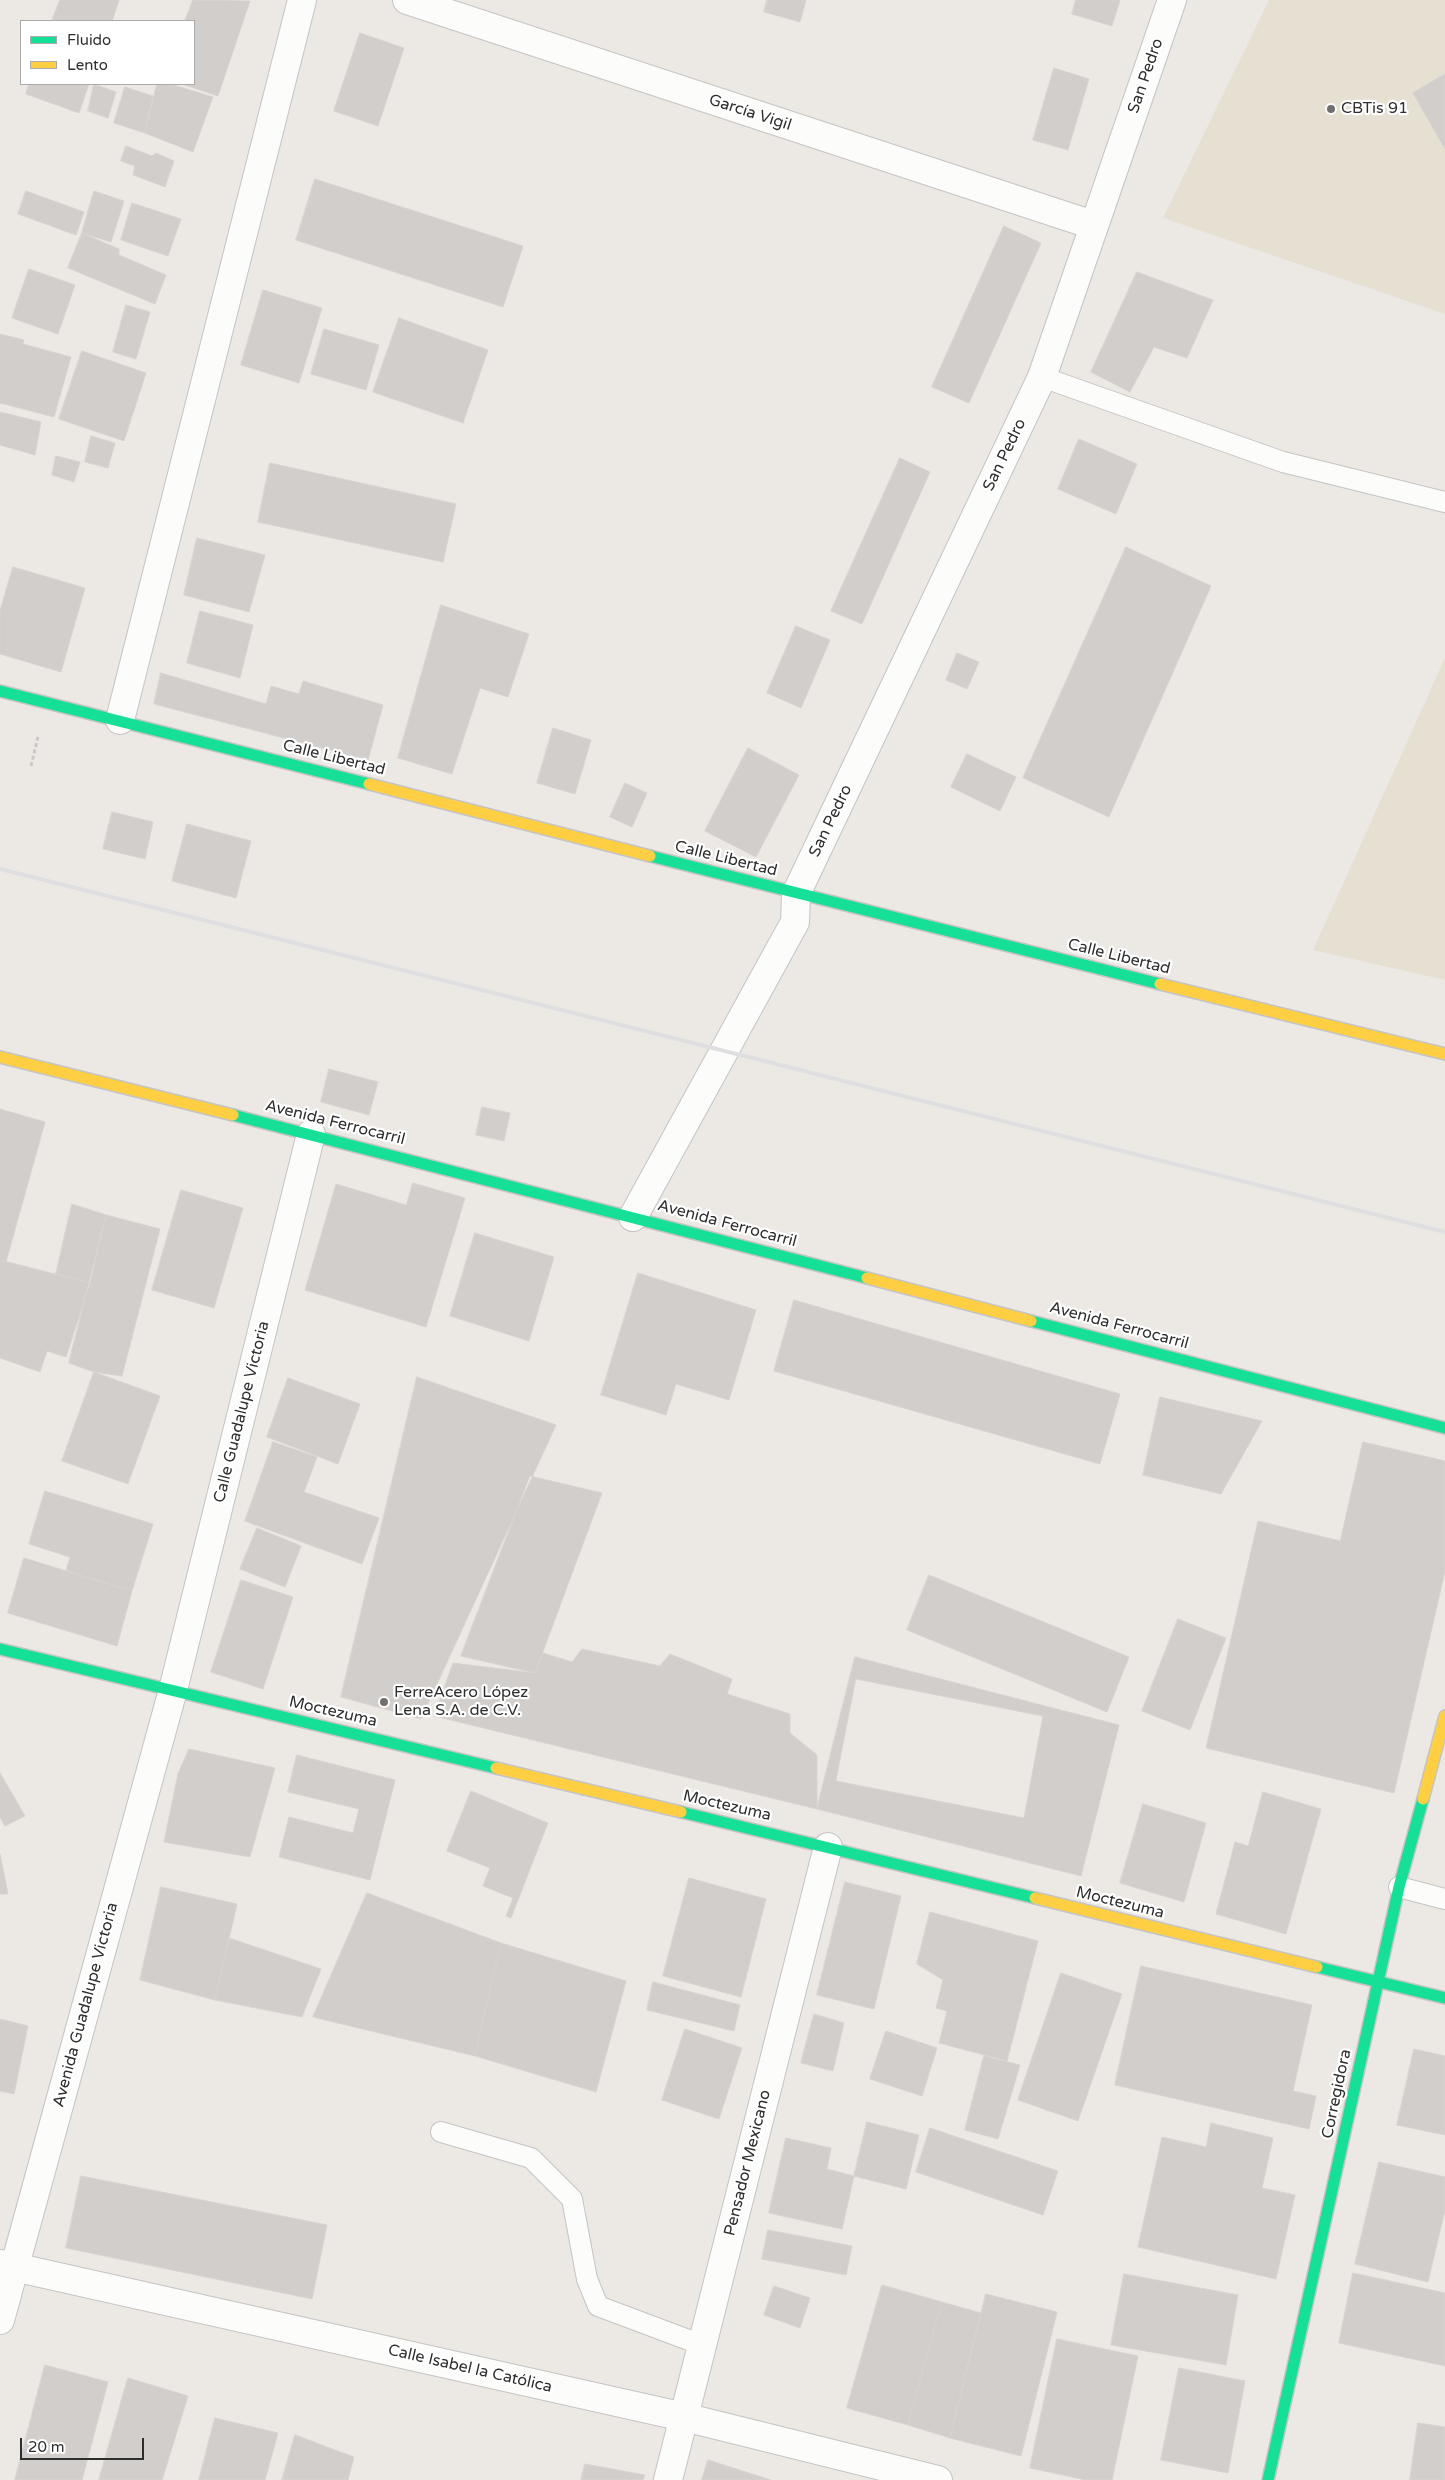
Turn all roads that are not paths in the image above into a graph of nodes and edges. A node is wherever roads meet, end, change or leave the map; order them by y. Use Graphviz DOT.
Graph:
graph roads {
  1 [pos="302,0"];
  2 [pos="407,0"];
  3 [pos="1172,0"];
  4 [pos="1093,225"];
  5 [pos="1042,377"];
  6 [pos="1445,502"];
  7 [pos="0,691"];
  8 [pos="120,720"];
  9 [pos="796,894"];
  10 [pos="1445,1054"];
  11 [pos="0,1057"];
  12 [pos="311,1134"];
  13 [pos="633,1217"];
  14 [pos="1445,1428"];
  15 [pos="0,1649"];
  16 [pos="173,1690"];
  17 [pos="1445,1716"];
  18 [pos="828,1847"];
  19 [pos="1400,1886"];
  20 [pos="1445,1899"];
  21 [pos="1378,1983"];
  22 [pos="1445,1998"];
  23 [pos="440,2132"];
  24 [pos="7,2266"];
  25 [pos="0,2320"];
  26 [pos="702,2345"];
  27 [pos="684,2417"];
  28 [pos="668,2480"];
  29 [pos="938,2480"];
  30 [pos="1268,2480"];
  1 -- 8 [label="street"];
  2 -- 4 [label="street, García Vigil"];
  3 -- 4 [label="street, San Pedro"];
  4 -- 5 [label="street, San Pedro"];
  5 -- 6 [label="lane"];
  5 -- 9 [label="street, San Pedro"];
  7 -- 8 [label="street, Calle Libertad"];
  8 -- 9 [label="street, Calle Libertad"];
  9 -- 10 [label="street, Calle Libertad"];
  9 -- 13 [label="street"];
  11 -- 12 [label="street, Avenida Ferrocarril"];
  12 -- 13 [label="street, Avenida Ferrocarril"];
  12 -- 16 [label="street, Calle Guadalupe Victoria"];
  13 -- 14 [label="street, Avenida Ferrocarril"];
  15 -- 16 [label="street, Moctezuma"];
  16 -- 18 [label="street, Moctezuma"];
  16 -- 24 [label="street, Avenida Guadalupe Victoria"];
  17 -- 19 [label="street, Corregidora"];
  18 -- 21 [label="street, Moctezuma"];
  18 -- 26 [label="street, Pensador Mexicano"];
  19 -- 20 [label="lane"];
  19 -- 21 [label="street, Corregidora"];
  21 -- 22 [label="street, Moctezuma"];
  21 -- 30 [label="street, Corregidora"];
  23 -- 26 [label="lane"];
  24 -- 25 [label="street, Avenida Guadalupe Victoria"];
  24 -- 27 [label="street, Calle Isabel la Católica"];
  26 -- 27 [label="street, Pensador Mexicano"];
  27 -- 28 [label="street, Pensador Mexicano"];
  27 -- 29 [label="street, Calle Isabel la Católica"];
}
